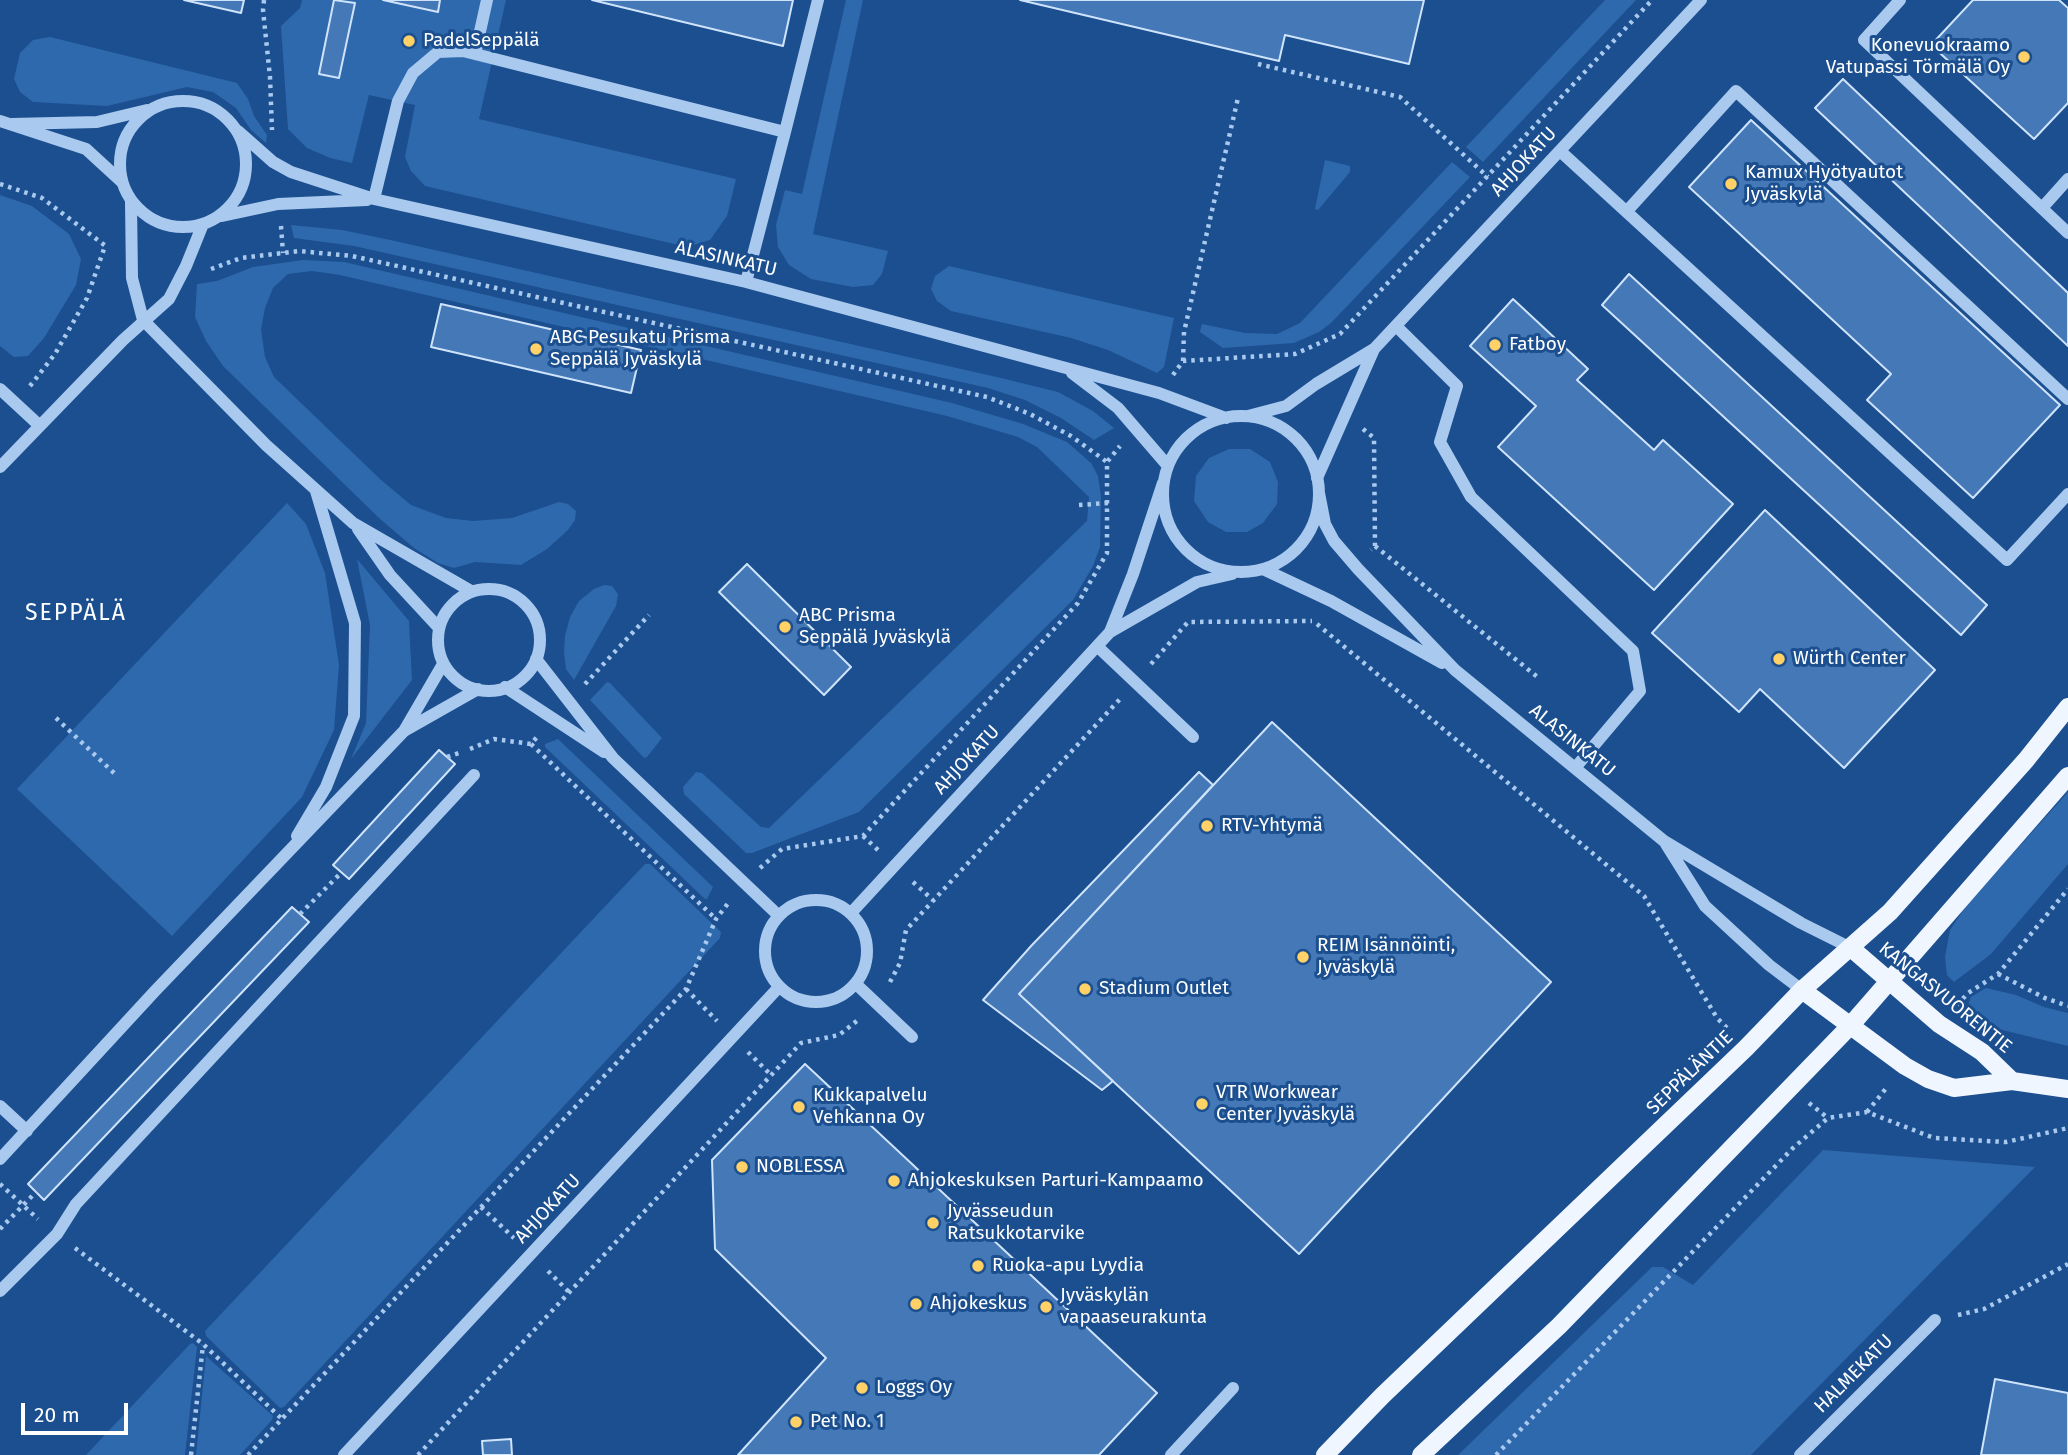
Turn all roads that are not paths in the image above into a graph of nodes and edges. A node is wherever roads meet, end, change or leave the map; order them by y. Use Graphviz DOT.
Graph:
graph roads {
  1 [pos="487,0"];
  2 [pos="818,0"];
  3 [pos="1701,0"];
  4 [pos="1900,0"];
  5 [pos="475,54"];
  6 [pos="150,109"];
  7 [pos="6,122"];
  8 [pos="238,131"];
  9 [pos="785,132"];
  10 [pos="1560,151"];
  11 [pos="2068,179"];
  12 [pos="122,181"];
  13 [pos="374,200"];
  14 [pos="131,202"];
  15 [pos="2042,208"];
  16 [pos="1627,211"];
  17 [pos="219,216"];
  18 [pos="203,224"];
  19 [pos="2068,233"];
  20 [pos="746,282"];
  21 [pos="143,320"];
  22 [pos="1396,326"];
  23 [pos="1374,349"];
  24 [pos="1066,369"];
  25 [pos="0,389"];
  26 [pos="2068,399"];
  27 [pos="1248,416"];
  28 [pos="1226,418"];
  29 [pos="40,426"];
  30 [pos="1168,466"];
  31 [pos="0,467"];
  32 [pos="1317,478"];
  33 [pos="1163,483"];
  34 [pos="315,490"];
  35 [pos="1319,493"];
  36 [pos="2068,494"];
  37 [pos="353,523"];
  38 [pos="1263,569"];
  39 [pos="1238,572"];
  40 [pos="471,592"];
  41 [pos="439,628"];
  42 [pos="1110,632"];
  43 [pos="1098,647"];
  44 [pos="536,659"];
  45 [pos="443,664"];
  46 [pos="1455,670"];
  47 [pos="505,687"];
  48 [pos="478,689"];
  49 [pos="2068,707"];
  50 [pos="404,731"];
  51 [pos="1193,737"];
  52 [pos="613,758"];
  53 [pos="1575,768"];
  54 [pos="474,775"];
  55 [pos="2068,776"];
  56 [pos="1664,841"];
  57 [pos="286,854"];
  58 [pos="851,913"];
  59 [pos="778,915"];
  60 [pos="1851,948"];
  61 [pos="1889,983"];
  62 [pos="856,984"];
  63 [pos="779,987"];
  64 [pos="1802,990"];
  65 [pos="1850,1026"];
  66 [pos="912,1037"];
  67 [pos="2012,1081"];
  68 [pos="2068,1089"];
  69 [pos="0,1105"];
  70 [pos="27,1131"];
  71 [pos="0,1159"];
  72 [pos="0,1291"];
  73 [pos="1935,1320"];
  74 [pos="1233,1388"];
  75 [pos="344,1455"];
  76 [pos="1171,1455"];
  77 [pos="1325,1455"];
  78 [pos="1421,1455"];
  79 [pos="1800,1455"];
  1 -- 5 [label="street"];
  2 -- 9 [label="street"];
  3 -- 10 [label="street, AHJOKATU"];
  4 -- 15 [label="street"];
  5 -- 9 [label="street"];
  5 -- 13 [label="street"];
  6 -- 7 [label="street"];
  6 -- 8 [label="street"];
  6 -- 12 [label="street"];
  7 -- 12 [label="street"];
  8 -- 13 [label="street, ALASINKATU"];
  8 -- 17 [label="street"];
  9 -- 20 [label="street"];
  10 -- 16 [label="street"];
  10 -- 22 [label="street, AHJOKATU"];
  11 -- 15 [label="street"];
  12 -- 14 [label="street"];
  13 -- 17 [label="street, ALASINKATU"];
  13 -- 20 [label="street, ALASINKATU"];
  14 -- 18 [label="street"];
  14 -- 21 [label="street"];
  15 -- 19 [label="street"];
  16 -- 26 [label="street"];
  16 -- 36 [label="street"];
  17 -- 18 [label="street"];
  18 -- 21 [label="street"];
  20 -- 24 [label="street, ALASINKATU"];
  21 -- 29 [label="street"];
  21 -- 34 [label="street"];
  22 -- 23 [label="street, AHJOKATU"];
  22 -- 53 [label="street"];
  23 -- 27 [label="street, AHJOKATU"];
  23 -- 32 [label="street, AHJOKATU"];
  24 -- 28 [label="street, ALASINKATU"];
  24 -- 30 [label="street, ALASINKATU"];
  25 -- 29 [label="street"];
  27 -- 28 [label="street"];
  27 -- 32 [label="street"];
  28 -- 30 [label="street"];
  29 -- 31 [label="street"];
  30 -- 33 [label="street"];
  32 -- 35 [label="street"];
  33 -- 39 [label="street"];
  33 -- 42 [label="street, AHJOKATU"];
  34 -- 37 [label="street"];
  34 -- 57 [label="street"];
  35 -- 38 [label="street"];
  35 -- 46 [label="street, ALASINKATU"];
  37 -- 40 [label="street"];
  37 -- 41 [label="street"];
  38 -- 39 [label="street"];
  38 -- 46 [label="street, ALASINKATU"];
  39 -- 42 [label="street, AHJOKATU"];
  40 -- 41 [label="street"];
  40 -- 44 [label="street"];
  41 -- 45 [label="street"];
  42 -- 43 [label="street, AHJOKATU"];
  43 -- 51 [label="street"];
  43 -- 58 [label="street, AHJOKATU"];
  44 -- 47 [label="street"];
  44 -- 52 [label="street"];
  45 -- 48 [label="street"];
  45 -- 50 [label="street"];
  46 -- 53 [label="street, ALASINKATU"];
  47 -- 48 [label="street"];
  47 -- 52 [label="street"];
  48 -- 50 [label="street"];
  49 -- 60 [label="main road, SEPPÄLÄNTIE"];
  50 -- 57 [label="street"];
  52 -- 59 [label="street"];
  53 -- 56 [label="street, ALASINKATU"];
  54 -- 72 [label="street"];
  55 -- 61 [label="main road"];
  56 -- 60 [label="street, ALASINKATU"];
  56 -- 64 [label="street, ALASINKATU"];
  57 -- 70 [label="street"];
  58 -- 59 [label="street"];
  58 -- 62 [label="street"];
  59 -- 63 [label="street"];
  60 -- 61 [label="main road, KANGASVUORENTIE"];
  60 -- 64 [label="main road, SEPPÄLÄNTIE"];
  61 -- 65 [label="main road"];
  61 -- 67 [label="main road, KANGASVUORENTIE"];
  62 -- 63 [label="street"];
  62 -- 66 [label="street"];
  63 -- 75 [label="street, AHJOKATU"];
  64 -- 65 [label="main road, KANGASVUORENTIE"];
  64 -- 77 [label="main road, SEPPÄLÄNTIE"];
  65 -- 67 [label="main road, KANGASVUORENTIE"];
  65 -- 78 [label="main road"];
  67 -- 68 [label="main road, KANGASVUORENTIE"];
  69 -- 70 [label="street"];
  70 -- 71 [label="street"];
  73 -- 79 [label="street, HALMEKATU"];
  74 -- 76 [label="street"];
}
